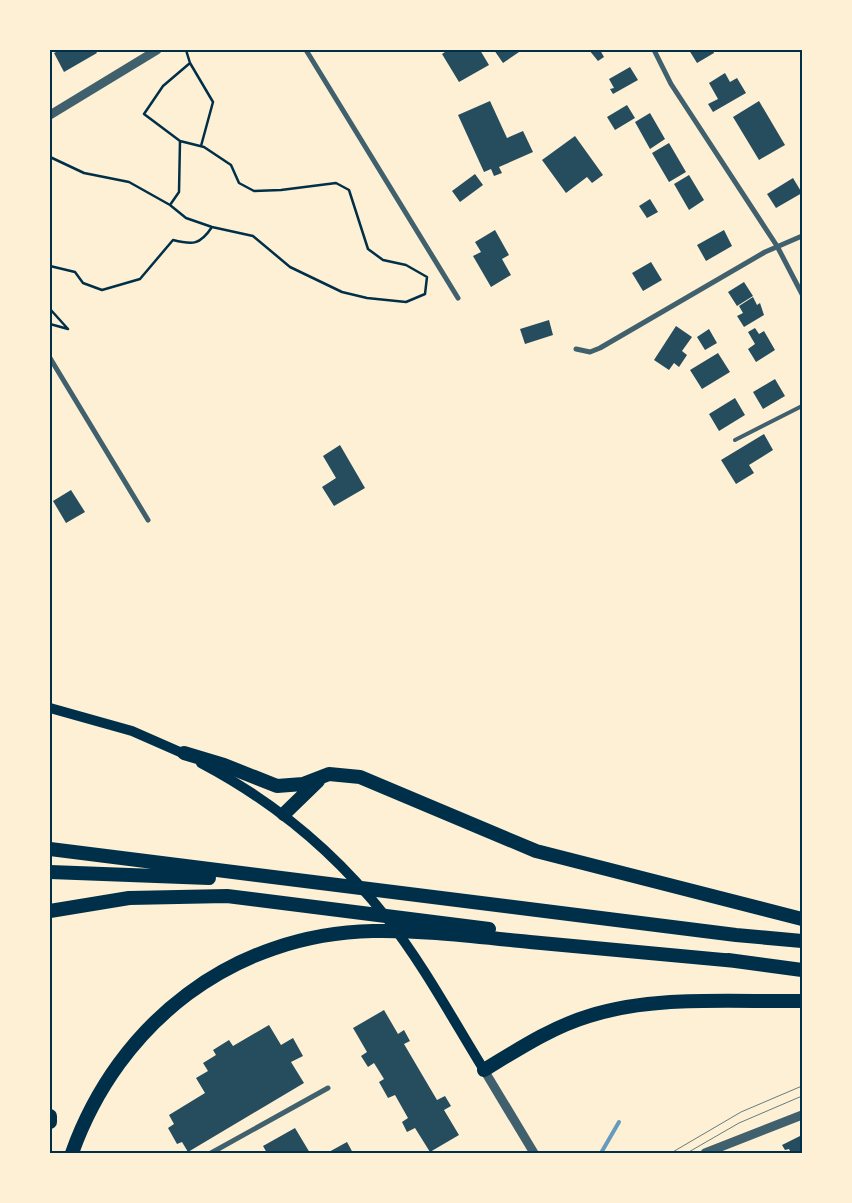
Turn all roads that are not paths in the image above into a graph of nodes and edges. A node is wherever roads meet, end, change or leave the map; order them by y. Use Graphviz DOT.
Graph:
graph roads {
  1 [pos="156,50"];
  2 [pos="306,50"];
  3 [pos="654,50"];
  4 [pos="50,115"];
  5 [pos="802,236"];
  6 [pos="777,246"];
  7 [pos="802,294"];
  8 [pos="458,298"];
  9 [pos="576,349"];
  10 [pos="50,358"];
  11 [pos="802,406"];
  12 [pos="735,440"];
  13 [pos="148,520"];
  14 [pos="50,708"];
  15 [pos="184,753"];
  16 [pos="329,774"];
  17 [pos="284,814"];
  18 [pos="50,849"];
  19 [pos="50,872"];
  20 [pos="297,882"];
  21 [pos="50,911"];
  22 [pos="802,920"];
  23 [pos="802,940"];
  24 [pos="736,961"];
  25 [pos="802,970"];
  26 [pos="802,1001"];
  27 [pos="484,1070"];
  28 [pos="328,1088"];
  29 [pos="802,1115"];
  30 [pos="50,1116"];
  31 [pos="50,1122"];
  32 [pos="72,1153"];
  33 [pos="211,1153"];
  34 [pos="534,1153"];
  35 [pos="705,1153"];
  1 -- 4 [label="street"];
  2 -- 8 [label="street"];
  3 -- 6 [label="street"];
  5 -- 6 [label="street"];
  6 -- 7 [label="street"];
  6 -- 9 [label="street"];
  10 -- 13 [label="street"];
  11 -- 12 [label="lane"];
  14 -- 15 [label="main road"];
  15 -- 16 [label="highway"];
  15 -- 17 [label="main road"];
  16 -- 17 [label="highway"];
  16 -- 22 [label="highway"];
  17 -- 27 [label="main road"];
  18 -- 20 [label="highway"];
  19 -- 20 [label="highway"];
  20 -- 23 [label="highway"];
  21 -- 24 [label="highway"];
  24 -- 25 [label="highway"];
  24 -- 32 [label="highway"];
  26 -- 27 [label="highway"];
  27 -- 34 [label="street"];
  28 -- 33 [label="street"];
  29 -- 35 [label="street"];
  30 -- 31 [label="highway"];
}
